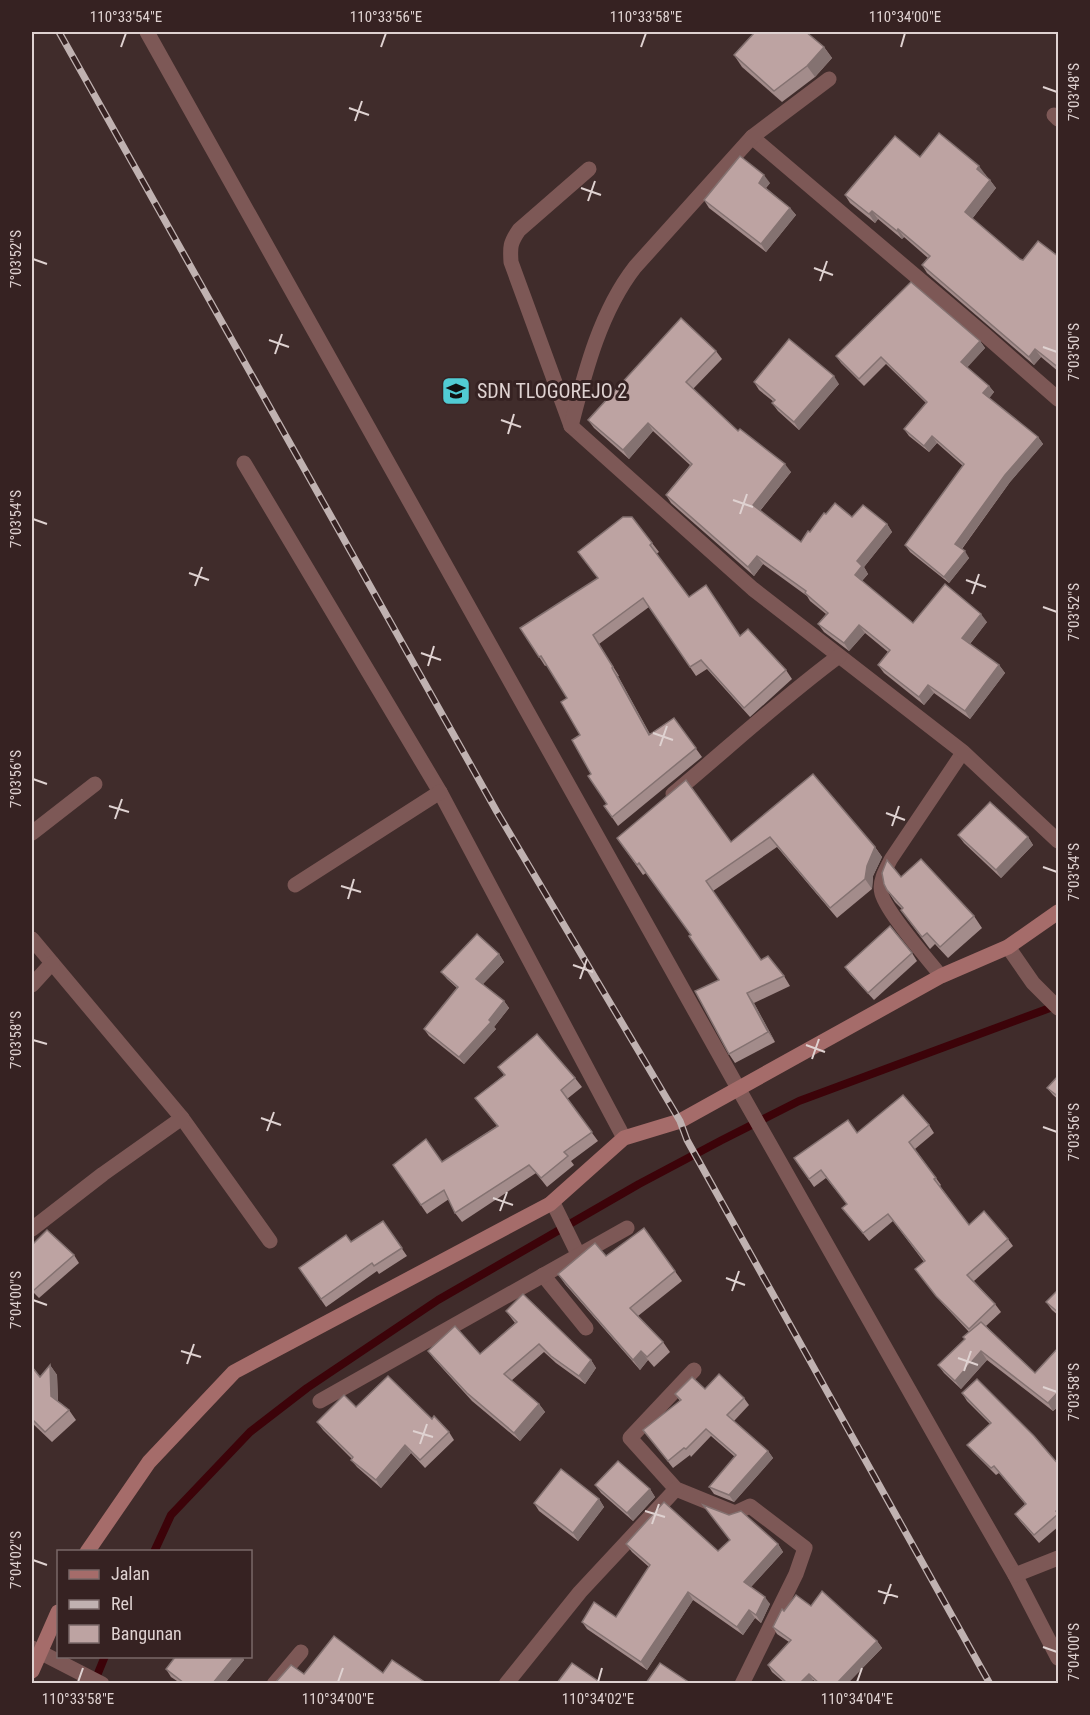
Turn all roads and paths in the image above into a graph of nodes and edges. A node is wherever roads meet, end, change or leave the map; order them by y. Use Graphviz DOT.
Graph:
graph roads {
  1 [pos="147,32"];
  2 [pos="829,79"];
  3 [pos="752,137"];
  4 [pos="589,169"];
  5 [pos="1059,399"];
  6 [pos="571,426"];
  7 [pos="244,463"];
  8 [pos="839,656"];
  9 [pos="963,752"];
  10 [pos="94,784"];
  11 [pos="440,792"];
  12 [pos="658,806"];
  13 [pos="32,832"];
  14 [pos="1059,841"];
  15 [pos="295,885"];
  16 [pos="1059,912"];
  17 [pos="32,939"];
  18 [pos="1008,947"];
  19 [pos="52,963"];
  20 [pos="941,976"];
  21 [pos="32,985"];
  22 [pos="1059,1008"];
  23 [pos="738,1088"];
  24 [pos="182,1118"];
  25 [pos="624,1138"];
  26 [pos="553,1205"];
  27 [pos="627,1228"];
  28 [pos="32,1229"];
  29 [pos="270,1241"];
  30 [pos="578,1254"];
  31 [pos="543,1275"];
  32 [pos="586,1328"];
  33 [pos="694,1370"];
  34 [pos="320,1401"];
  35 [pos="676,1489"];
  36 [pos="88,1550"];
  37 [pos="1059,1558"];
  38 [pos="1016,1575"];
  39 [pos="57,1614"];
  40 [pos="36,1650"];
  41 [pos="301,1652"];
  42 [pos="1059,1658"];
  43 [pos="32,1671"];
  44 [pos="102,1683"];
  45 [pos="274,1683"];
  46 [pos="506,1683"];
  47 [pos="742,1683"];
  1 -- 23 [label="street"];
  2 -- 3 [label="street"];
  3 -- 5 [label="street"];
  3 -- 6 [label="street"];
  4 -- 6 [label="street"];
  6 -- 8 [label="street"];
  7 -- 11 [label="street"];
  8 -- 9 [label="street"];
  8 -- 12 [label="street"];
  9 -- 14 [label="street"];
  9 -- 20 [label="lane"];
  10 -- 13 [label="street"];
  11 -- 15 [label="street"];
  11 -- 25 [label="street"];
  16 -- 18 [label="main road"];
  17 -- 19 [label="street"];
  18 -- 20 [label="main road"];
  18 -- 22 [label="street"];
  19 -- 21 [label="street"];
  19 -- 24 [label="street"];
  20 -- 23 [label="main road"];
  23 -- 25 [label="main road"];
  23 -- 38 [label="street"];
  24 -- 28 [label="street"];
  24 -- 29 [label="street"];
  25 -- 26 [label="main road"];
  26 -- 30 [label="street"];
  26 -- 36 [label="main road"];
  27 -- 30 [label="street"];
  30 -- 31 [label="street"];
  31 -- 32 [label="street"];
  31 -- 34 [label="street"];
  33 -- 35 [label="street"];
  35 -- 46 [label="street"];
  35 -- 47 [label="street"];
  37 -- 38 [label="street"];
  38 -- 42 [label="street"];
  39 -- 40 [label="main road"];
  40 -- 43 [label="main road"];
  40 -- 44 [label="street"];
  41 -- 45 [label="street"];
}
